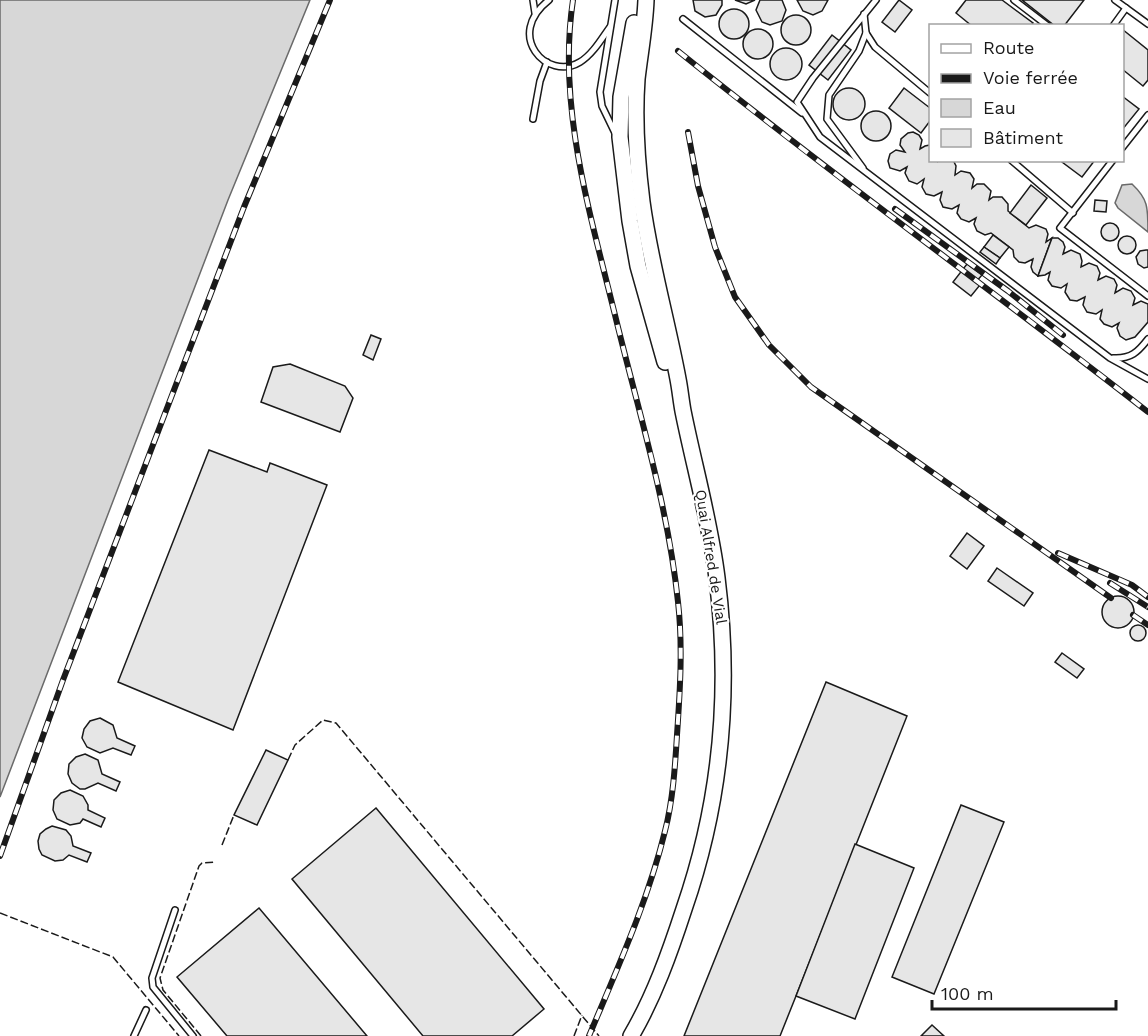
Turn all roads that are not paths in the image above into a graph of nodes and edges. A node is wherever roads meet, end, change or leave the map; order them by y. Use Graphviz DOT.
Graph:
graph roads {
  1 [pos="533,0"];
  2 [pos="549,0"];
  3 [pos="615,0"];
  4 [pos="639,0"];
  5 [pos="646,0"];
  6 [pos="653,0"];
  7 [pos="876,0"];
  8 [pos="1014,0"];
  9 [pos="1115,0"];
  10 [pos="1126,8"];
  11 [pos="535,13"];
  12 [pos="864,14"];
  13 [pos="683,20"];
  14 [pos="1045,24"];
  15 [pos="1114,24"];
  16 [pos="1148,24"];
  17 [pos="644,26"];
  18 [pos="610,27"];
  19 [pos="866,33"];
  20 [pos="547,62"];
  21 [pos="929,92"];
  22 [pos="1148,115"];
  23 [pos="806,116"];
  24 [pos="533,119"];
  25 [pos="621,143"];
  26 [pos="1124,145"];
  27 [pos="1013,162"];
  28 [pos="1111,162"];
  29 [pos="867,173"];
  30 [pos="1073,213"];
  31 [pos="1148,296"];
  32 [pos="1148,339"];
  33 [pos="1110,358"];
  34 [pos="1148,379"];
  35 [pos="683,410"];
  36 [pos="175,910"];
  37 [pos="146,1010"];
  38 [pos="642,1017"];
  39 [pos="134,1036"];
  40 [pos="193,1036"];
  41 [pos="631,1036"];
  42 [pos="638,1036"];
  1 -- 11 [label="lane"];
  2 -- 11 [label="lane"];
  3 -- 18 [label="lane"];
  4 -- 25 [label="main road, Quai Alfred de Vial"];
  5 -- 17 [label="main road, Quai Alfred de Vial"];
  6 -- 17 [label="lane"];
  7 -- 12 [label="lane"];
  8 -- 14 [label="lane"];
  9 -- 10 [label="lane"];
  10 -- 15 [label="lane"];
  10 -- 16 [label="lane"];
  11 -- 20 [label="lane"];
  12 -- 19 [label="lane"];
  12 -- 23 [label="lane"];
  13 -- 23 [label="lane"];
  17 -- 35 [label="main road, Quai Alfred de Vial"];
  18 -- 20 [label="lane"];
  18 -- 25 [label="lane"];
  19 -- 21 [label="lane"];
  19 -- 29 [label="lane"];
  20 -- 24 [label="lane"];
  22 -- 26 [label="lane"];
  23 -- 29 [label="lane"];
  25 -- 35 [label="main road, Quai Alfred de Vial"];
  27 -- 30 [label="lane"];
  28 -- 30 [label="lane"];
  29 -- 33 [label="lane"];
  30 -- 31 [label="lane"];
  32 -- 33 [label="lane"];
  33 -- 34 [label="lane"];
  35 -- 38 [label="main road, Quai Alfred de Vial"];
  36 -- 40 [label="lane"];
  37 -- 39 [label="lane"];
  38 -- 41 [label="main road, Quai Alfred de Vial"];
  38 -- 42 [label="main road, Quai Alfred de Vial"];
}
